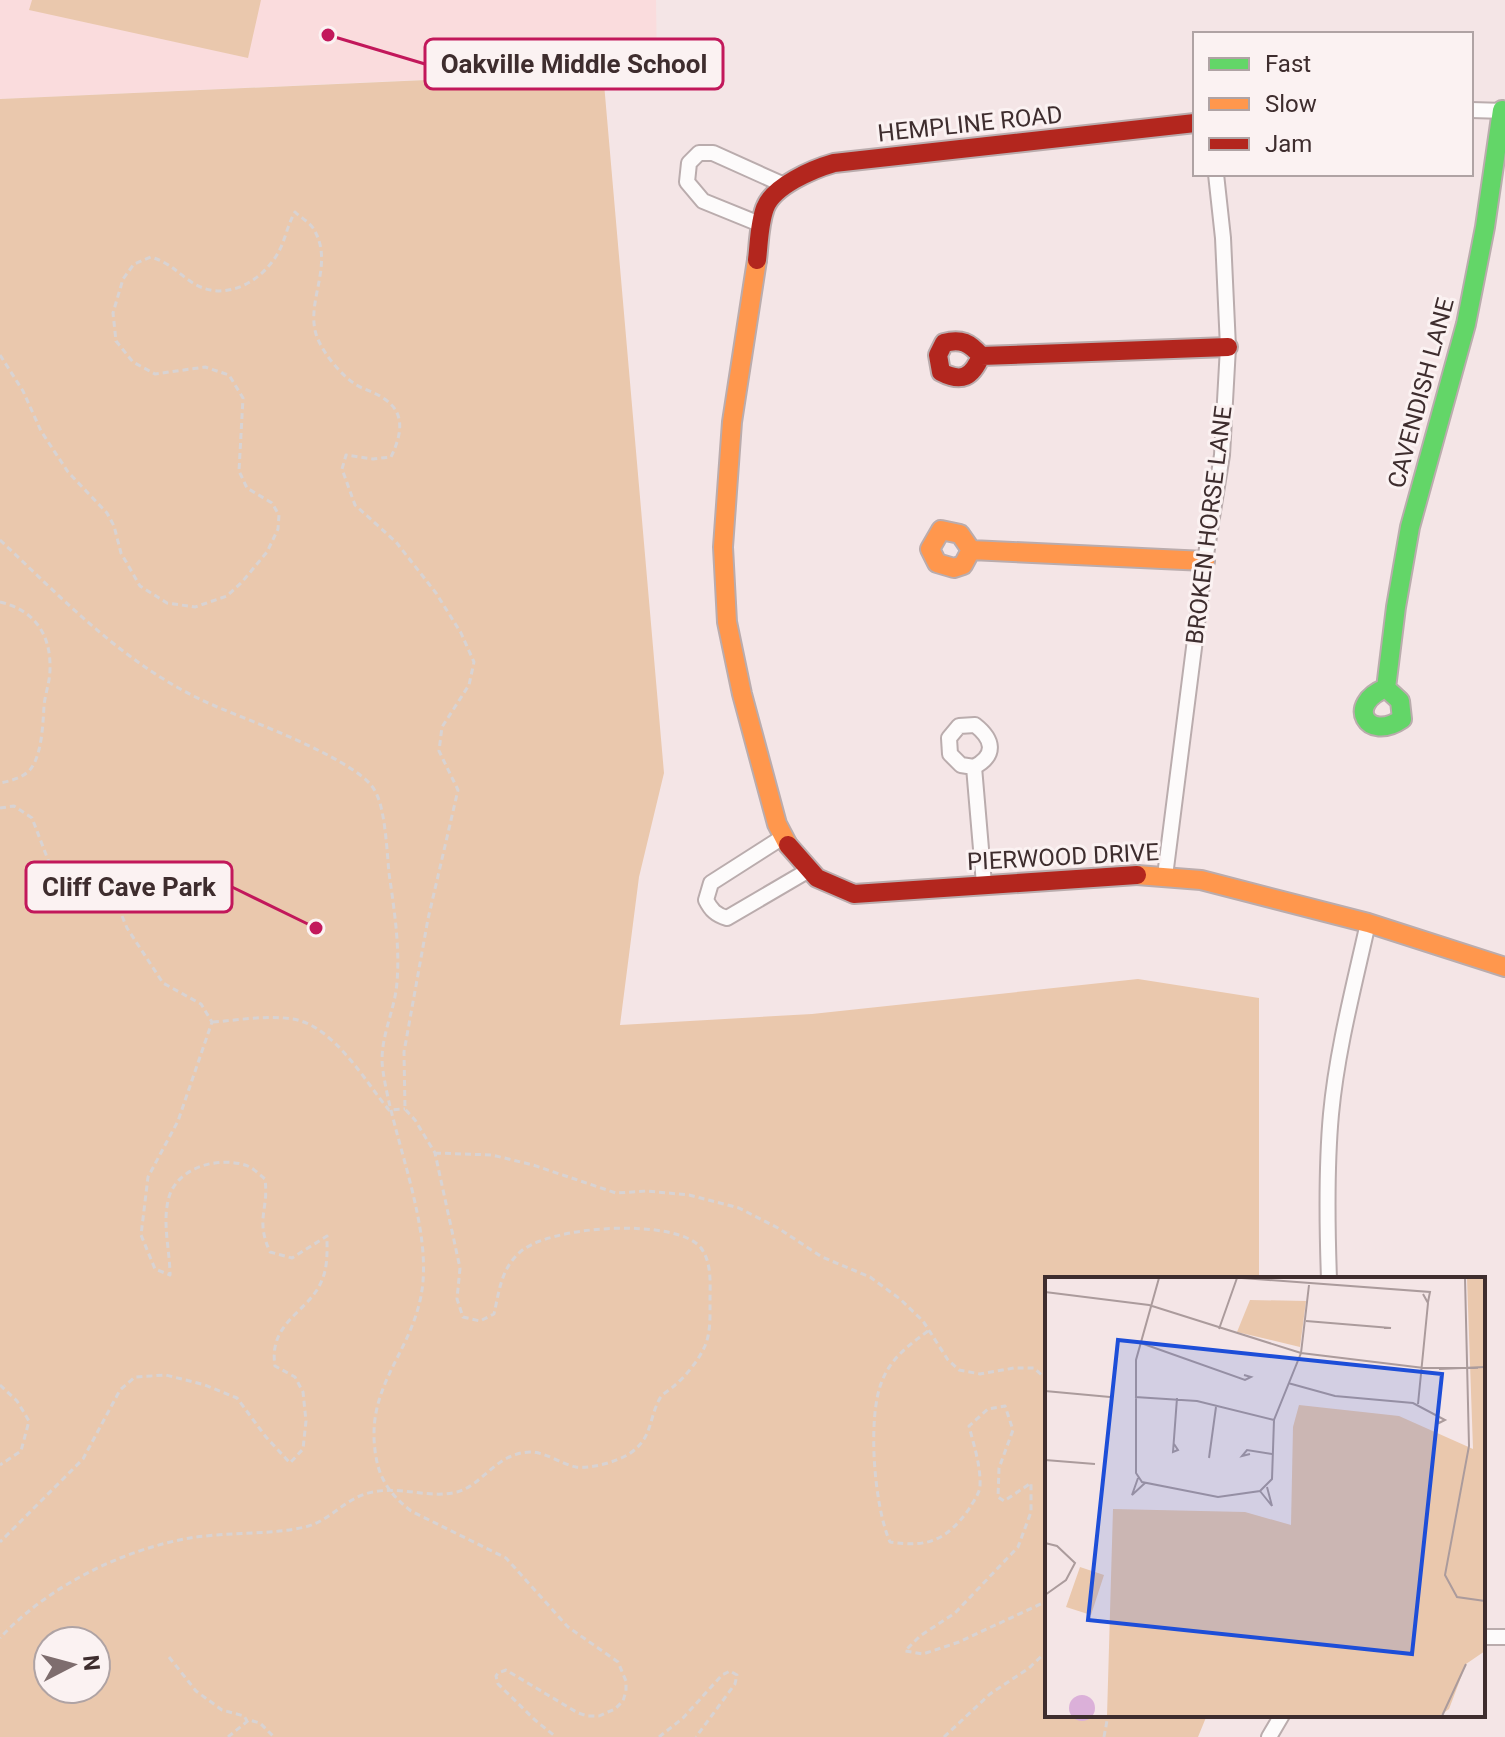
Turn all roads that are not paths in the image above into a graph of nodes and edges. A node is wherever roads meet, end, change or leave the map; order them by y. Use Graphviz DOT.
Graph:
graph roads {
  1 [pos="1473,110"];
  2 [pos="1503,110"];
  3 [pos="1193,123"];
  4 [pos="1216,176"];
  5 [pos="784,185"];
  6 [pos="765,206"];
  7 [pos="762,225"];
  8 [pos="1228,347"];
  9 [pos="981,356"];
  10 [pos="971,550"];
  11 [pos="1205,561"];
  12 [pos="1386,688"];
  13 [pos="974,767"];
  14 [pos="783,837"];
  15 [pos="809,870"];
  16 [pos="1165,876"];
  17 [pos="984,884"];
  18 [pos="1368,923"];
  19 [pos="1505,967"];
  20 [pos="1329,1277"];
  21 [pos="1281,1717"];
  22 [pos="1268,1737"];
  1 -- 2 [label="street"];
  2 -- 12 [label="street, CAVENDISH LANE"];
  3 -- 5 [label="street, HEMPLINE ROAD"];
  4 -- 8 [label="street, BROKEN HORSE LANE"];
  5 -- 6 [label="street, HEMPLINE ROAD"];
  5 -- 7 [label="street"];
  6 -- 7 [label="street, PIERWOOD DRIVE"];
  7 -- 14 [label="street, PIERWOOD DRIVE"];
  8 -- 9 [label="street"];
  8 -- 11 [label="street, BROKEN HORSE LANE"];
  10 -- 11 [label="street"];
  11 -- 16 [label="street, BROKEN HORSE LANE"];
  13 -- 17 [label="street"];
  14 -- 15 [label="street, PIERWOOD DRIVE"];
  14 -- 15 [label="street"];
  15 -- 17 [label="street, PIERWOOD DRIVE"];
  16 -- 17 [label="street, PIERWOOD DRIVE"];
  16 -- 18 [label="street, PIERWOOD DRIVE"];
  18 -- 19 [label="street, PIERWOOD DRIVE"];
  18 -- 20 [label="street"];
  21 -- 22 [label="street"];
}
